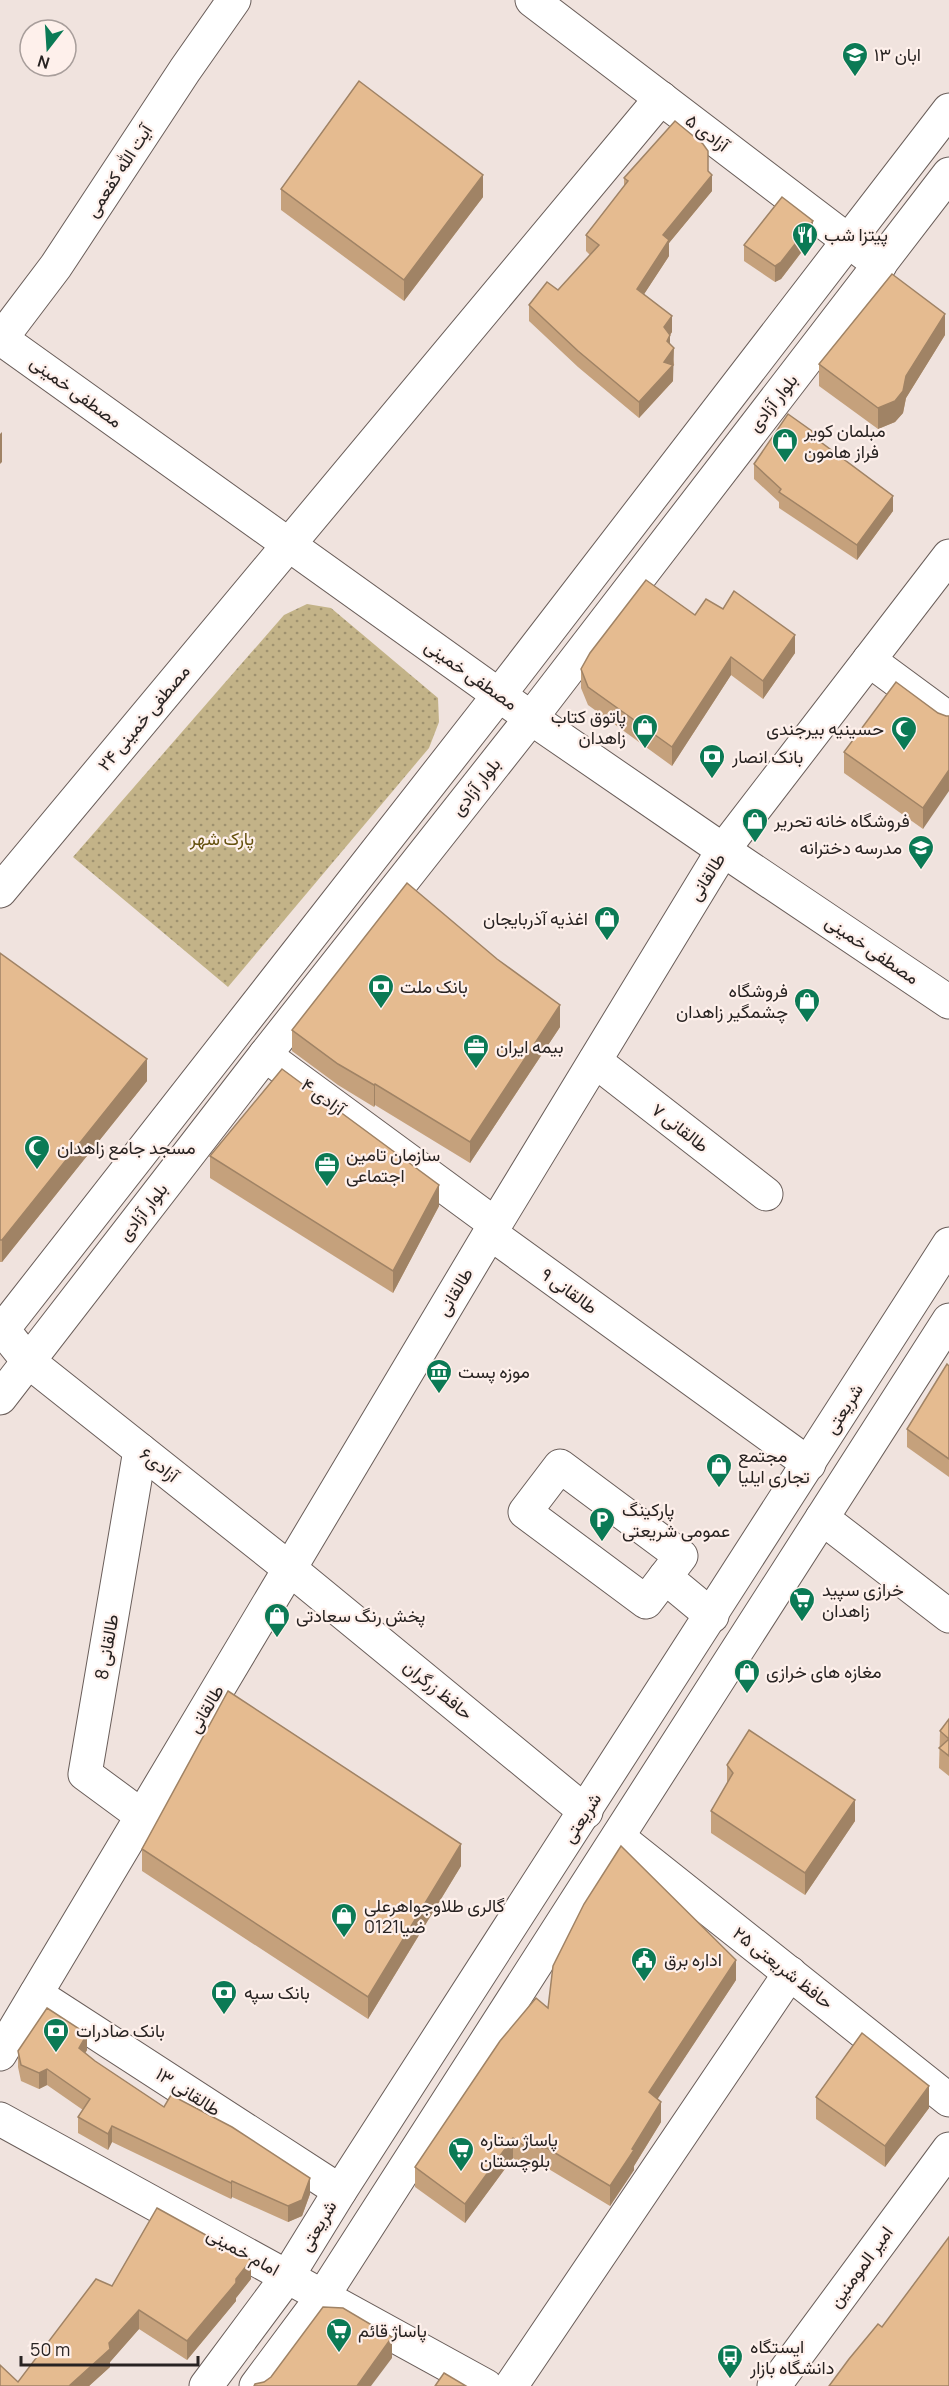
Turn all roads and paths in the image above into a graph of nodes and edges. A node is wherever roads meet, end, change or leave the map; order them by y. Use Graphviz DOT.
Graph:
graph roads {
  1 [pos="234,0"];
  2 [pos="534,1"];
  3 [pos="662,98"];
  4 [pos="949,110"];
  5 [pos="949,174"];
  6 [pos="849,241"];
  7 [pos="879,265"];
  8 [pos="0,339"];
  9 [pos="289,545"];
  10 [pos="949,556"];
  11 [pos="869,660"];
  12 [pos="499,695"];
  13 [pos="531,718"];
  14 [pos="949,719"];
  15 [pos="723,850"];
  16 [pos="0,891"];
  17 [pos="949,1002"];
  18 [pos="265,1054"];
  19 [pos="595,1061"];
  20 [pos="766,1194"];
  21 [pos="492,1229"];
  22 [pos="949,1244"];
  23 [pos="949,1320"];
  24 [pos="1,1329"];
  25 [pos="28,1361"];
  26 [pos="0,1398"];
  27 [pos="140,1450"];
  28 [pos="809,1464"];
  29 [pos="822,1518"];
  30 [pos="290,1569"];
  31 [pos="665,1577"];
  32 [pos="712,1616"];
  33 [pos="949,1616"];
  34 [pos="586,1812"];
  35 [pos="142,1816"];
  36 [pos="618,1837"];
  37 [pos="790,1973"];
  38 [pos="36,1994"];
  39 [pos="0,2054"];
  40 [pos="949,2100"];
  41 [pos="0,2119"];
  42 [pos="949,2148"];
  43 [pos="340,2191"];
  44 [pos="287,2277"];
  45 [pos="323,2296"];
  46 [pos="206,2386"];
  47 [pos="256,2386"];
  48 [pos="486,2386"];
  49 [pos="511,2386"];
  50 [pos="774,2386"];
  1 -- 8 [label="main road, آیت الله کفعمی"];
  2 -- 3 [label="main road, آزادی ۵"];
  3 -- 6 [label="main road, آزادی ۵"];
  3 -- 9 [label="main road, مصطفی خمینی ۲۴"];
  4 -- 6 [label="main road"];
  5 -- 7 [label="main road, بلوار آزادی"];
  6 -- 7 [label="main road, آزادی ۵"];
  6 -- 12 [label="main road"];
  7 -- 13 [label="main road, بلوار آزادی"];
  8 -- 9 [label="main road, مصطفی خمینی"];
  9 -- 12 [label="main road, مصطفی خمینی"];
  9 -- 16 [label="main road, مصطفی خمینی ۲۴"];
  10 -- 11 [label="main road, طالقانی"];
  11 -- 14 [label="main road"];
  11 -- 15 [label="main road, طالقانی"];
  12 -- 13 [label="main road, مصطفی خمینی"];
  12 -- 24 [label="main road"];
  13 -- 15 [label="main road, مصطفی خمینی"];
  13 -- 18 [label="main road, بلوار آزادی"];
  15 -- 17 [label="main road, مصطفی خمینی"];
  15 -- 19 [label="main road, طالقانی"];
  18 -- 21 [label="main road, آزادی ۴"];
  18 -- 25 [label="main road, بلوار آزادی"];
  19 -- 20 [label="main road, طالقانی ۷"];
  19 -- 21 [label="main road, طالقانی"];
  21 -- 28 [label="main road, طالقانی ۹"];
  21 -- 30 [label="main road, طالقانی"];
  22 -- 28 [label="main road, شریعتی"];
  23 -- 29 [label="main road"];
  24 -- 25 [label="main road, آزادی۶"];
  25 -- 26 [label="main road, بلوار آزادی"];
  25 -- 27 [label="main road, آزادی۶"];
  27 -- 30 [label="main road, آزادی۶"];
  27 -- 35 [label="main road, طالقانی 8"];
  28 -- 32 [label="main road, شریعتی"];
  29 -- 33 [label="main road"];
  29 -- 36 [label="main road"];
  30 -- 34 [label="main road, حافظ زرگران"];
  30 -- 35 [label="main road, طالقانی"];
  31 -- 31 [label="main road"];
  31 -- 32 [label="main road"];
  32 -- 34 [label="main road, شریعتی"];
  34 -- 43 [label="main road, شریعتی"];
  35 -- 38 [label="main road, طالقانی"];
  36 -- 37 [label="main road, حافظ شریعتی ۲۵"];
  36 -- 45 [label="main road"];
  37 -- 40 [label="main road, حافظ شریعتی ۲۵"];
  37 -- 49 [label="main road"];
  38 -- 39 [label="main road, طالقانی"];
  38 -- 43 [label="main road, طالقانی ۱۳"];
  41 -- 44 [label="main road, امام خمینی"];
  42 -- 50 [label="main road, امیر المومنین"];
  43 -- 44 [label="main road, شریعتی"];
  44 -- 45 [label="main road, امام خمینی"];
  44 -- 46 [label="main road, شریعتی"];
  45 -- 47 [label="main road"];
  45 -- 48 [label="main road, امام خمینی"];
}
